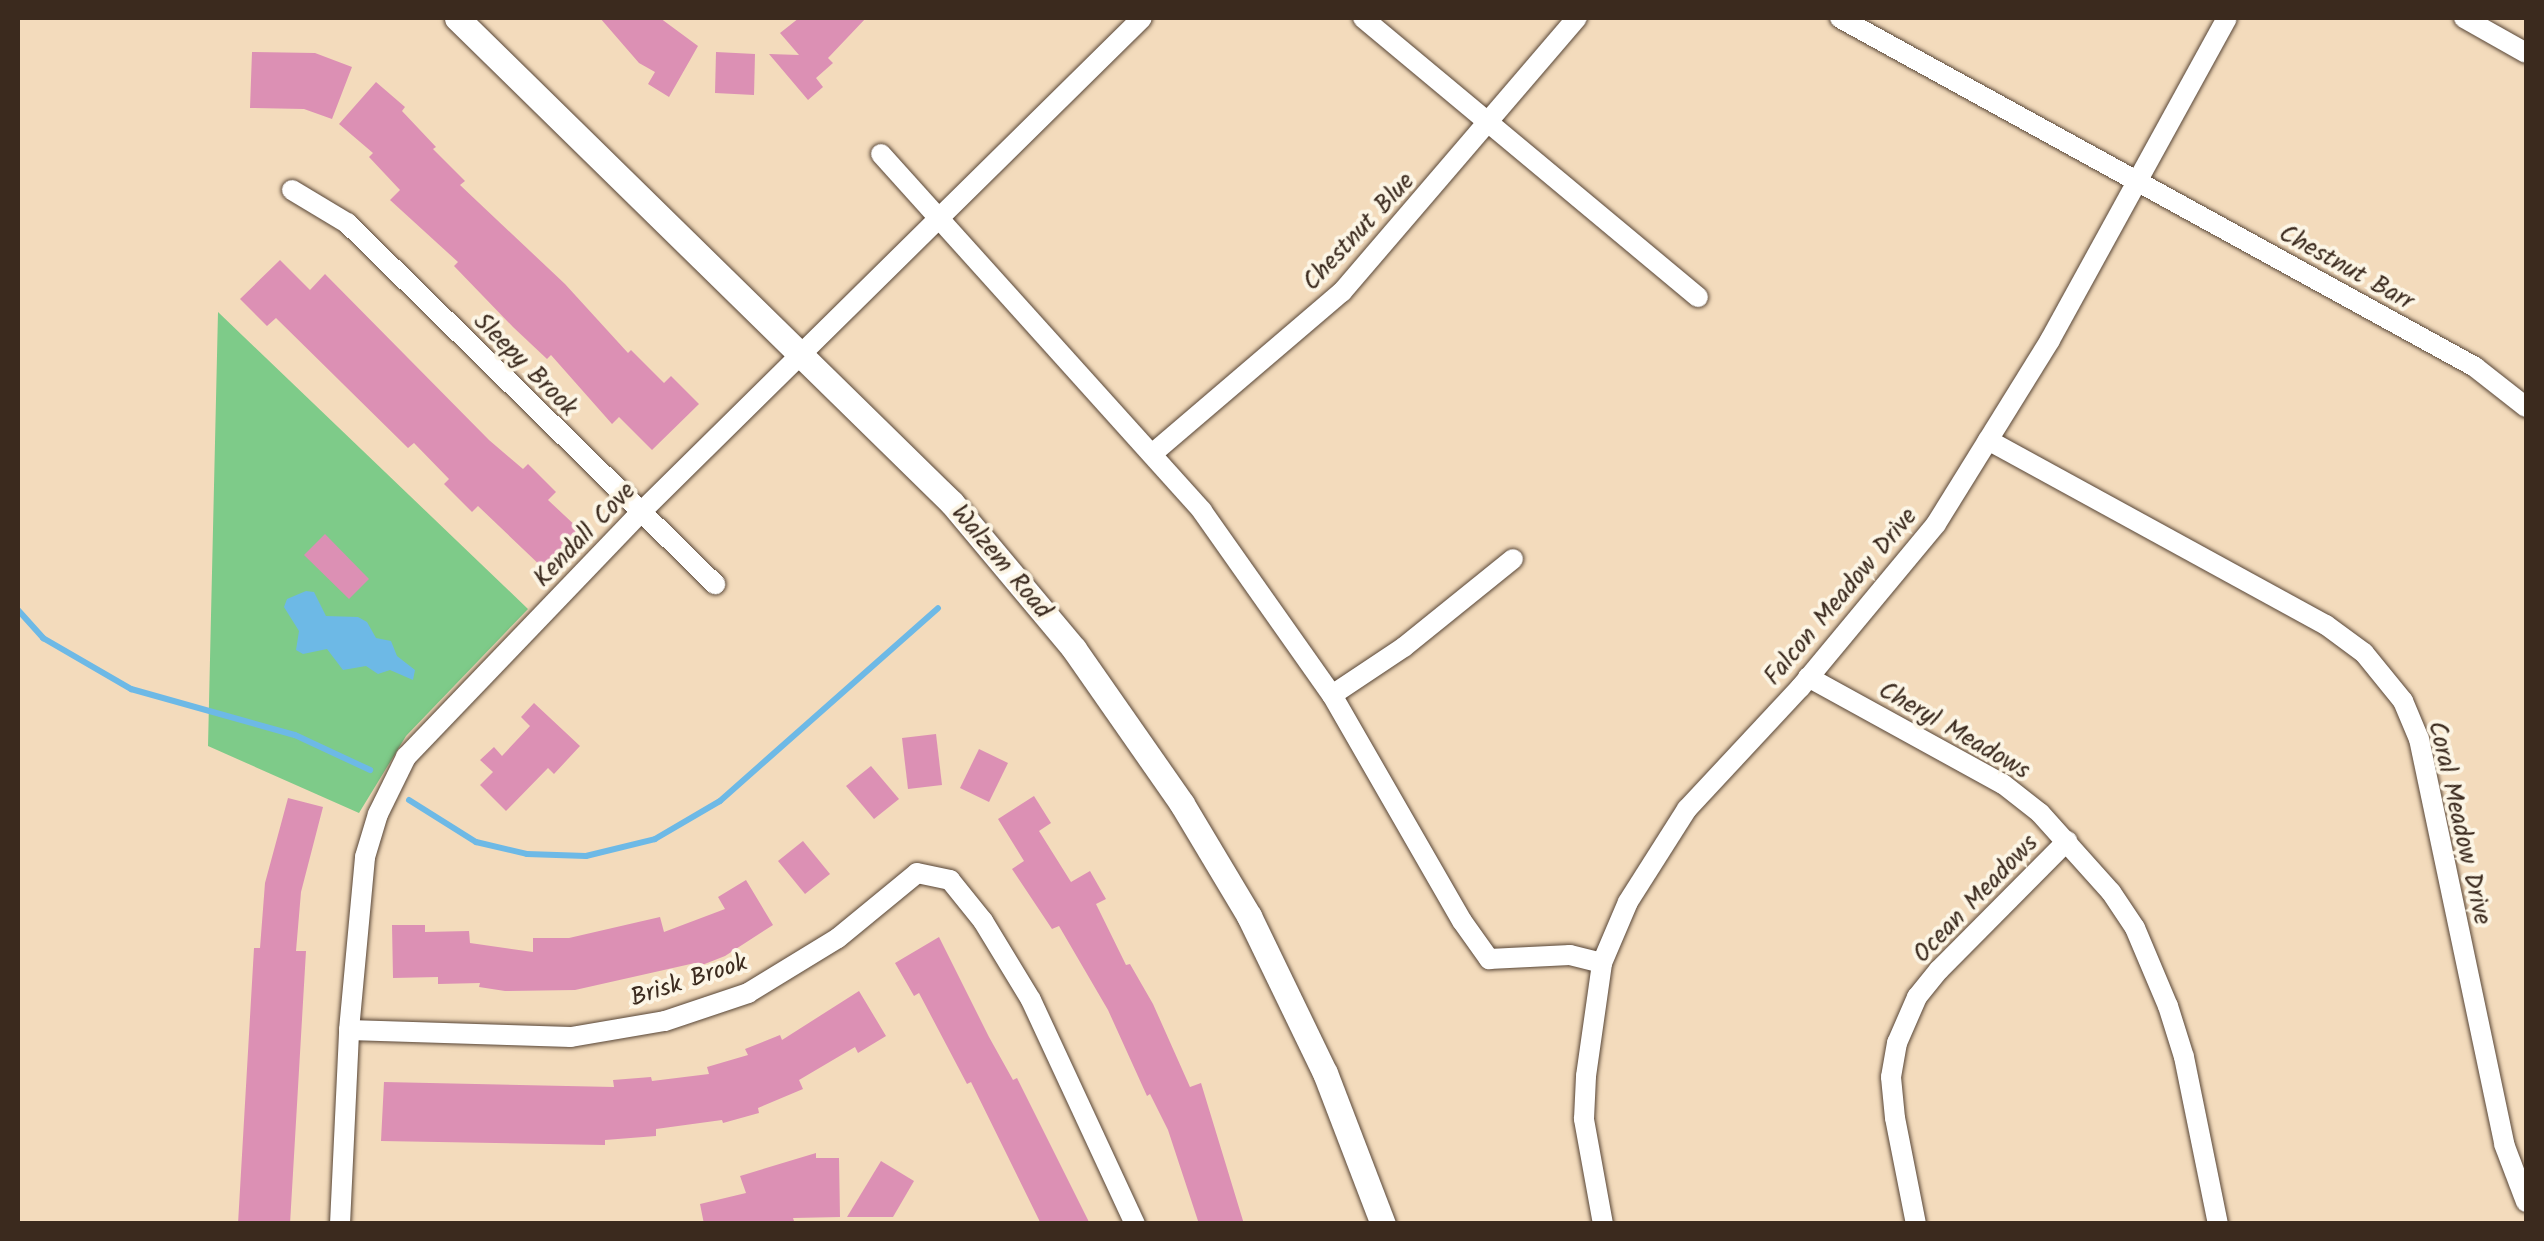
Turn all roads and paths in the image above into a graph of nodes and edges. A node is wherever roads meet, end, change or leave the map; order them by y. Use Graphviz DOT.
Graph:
graph roads {
  1 [pos="457,18"];
  2 [pos="1142,18"];
  3 [pos="1363,18"];
  4 [pos="1576,18"];
  5 [pos="1840,18"];
  6 [pos="2227,18"];
  7 [pos="2464,18"];
  8 [pos="2526,52"];
  9 [pos="1488,124"];
  10 [pos="882,154"];
  11 [pos="2136,182"];
  12 [pos="292,190"];
  13 [pos="941,220"];
  14 [pos="1698,297"];
  15 [pos="801,352"];
  16 [pos="2526,407"];
  17 [pos="1988,440"];
  18 [pos="1152,454"];
  19 [pos="640,514"];
  20 [pos="1514,559"];
  21 [pos="716,584"];
  22 [pos="1808,677"];
  23 [pos="1332,695"];
  24 [pos="2068,841"];
  25 [pos="1602,963"];
  26 [pos="349,1030"];
  27 [pos="2526,1202"];
  28 [pos="340,1224"];
  29 [pos="1135,1224"];
  30 [pos="1383,1224"];
  31 [pos="1602,1224"];
  32 [pos="1916,1224"];
  33 [pos="2218,1224"];
  1 -- 15 [label="street, Walzem Road"];
  2 -- 13 [label="street, Kendall Cove"];
  3 -- 9 [label="street"];
  4 -- 9 [label="street, Chestnut Blue"];
  5 -- 11 [label="street"];
  6 -- 11 [label="street, Falcon Meadow Drive"];
  7 -- 8 [label="street"];
  9 -- 14 [label="street"];
  9 -- 18 [label="street, Chestnut Blue"];
  10 -- 13 [label="street"];
  11 -- 16 [label="street, Chestnut Barr"];
  11 -- 17 [label="street, Falcon Meadow Drive"];
  12 -- 19 [label="street, Sleepy Brook"];
  13 -- 15 [label="street, Kendall Cove"];
  13 -- 18 [label="street"];
  15 -- 19 [label="street, Kendall Cove"];
  15 -- 30 [label="street, Walzem Road"];
  17 -- 22 [label="street, Falcon Meadow Drive"];
  17 -- 27 [label="street, Coral Meadow Drive"];
  18 -- 23 [label="street"];
  19 -- 21 [label="street, Sleepy Brook"];
  19 -- 26 [label="street, Kendall Cove"];
  20 -- 23 [label="street"];
  22 -- 24 [label="street, Cheryl Meadows"];
  22 -- 25 [label="street, Falcon Meadow Drive"];
  23 -- 25 [label="street"];
  24 -- 32 [label="street, Ocean Meadows"];
  24 -- 33 [label="street, Cheryl Meadows"];
  25 -- 31 [label="street, Falcon Meadow Drive"];
  26 -- 28 [label="street, Kendall Cove"];
  26 -- 29 [label="street, Brisk Brook"];
}
